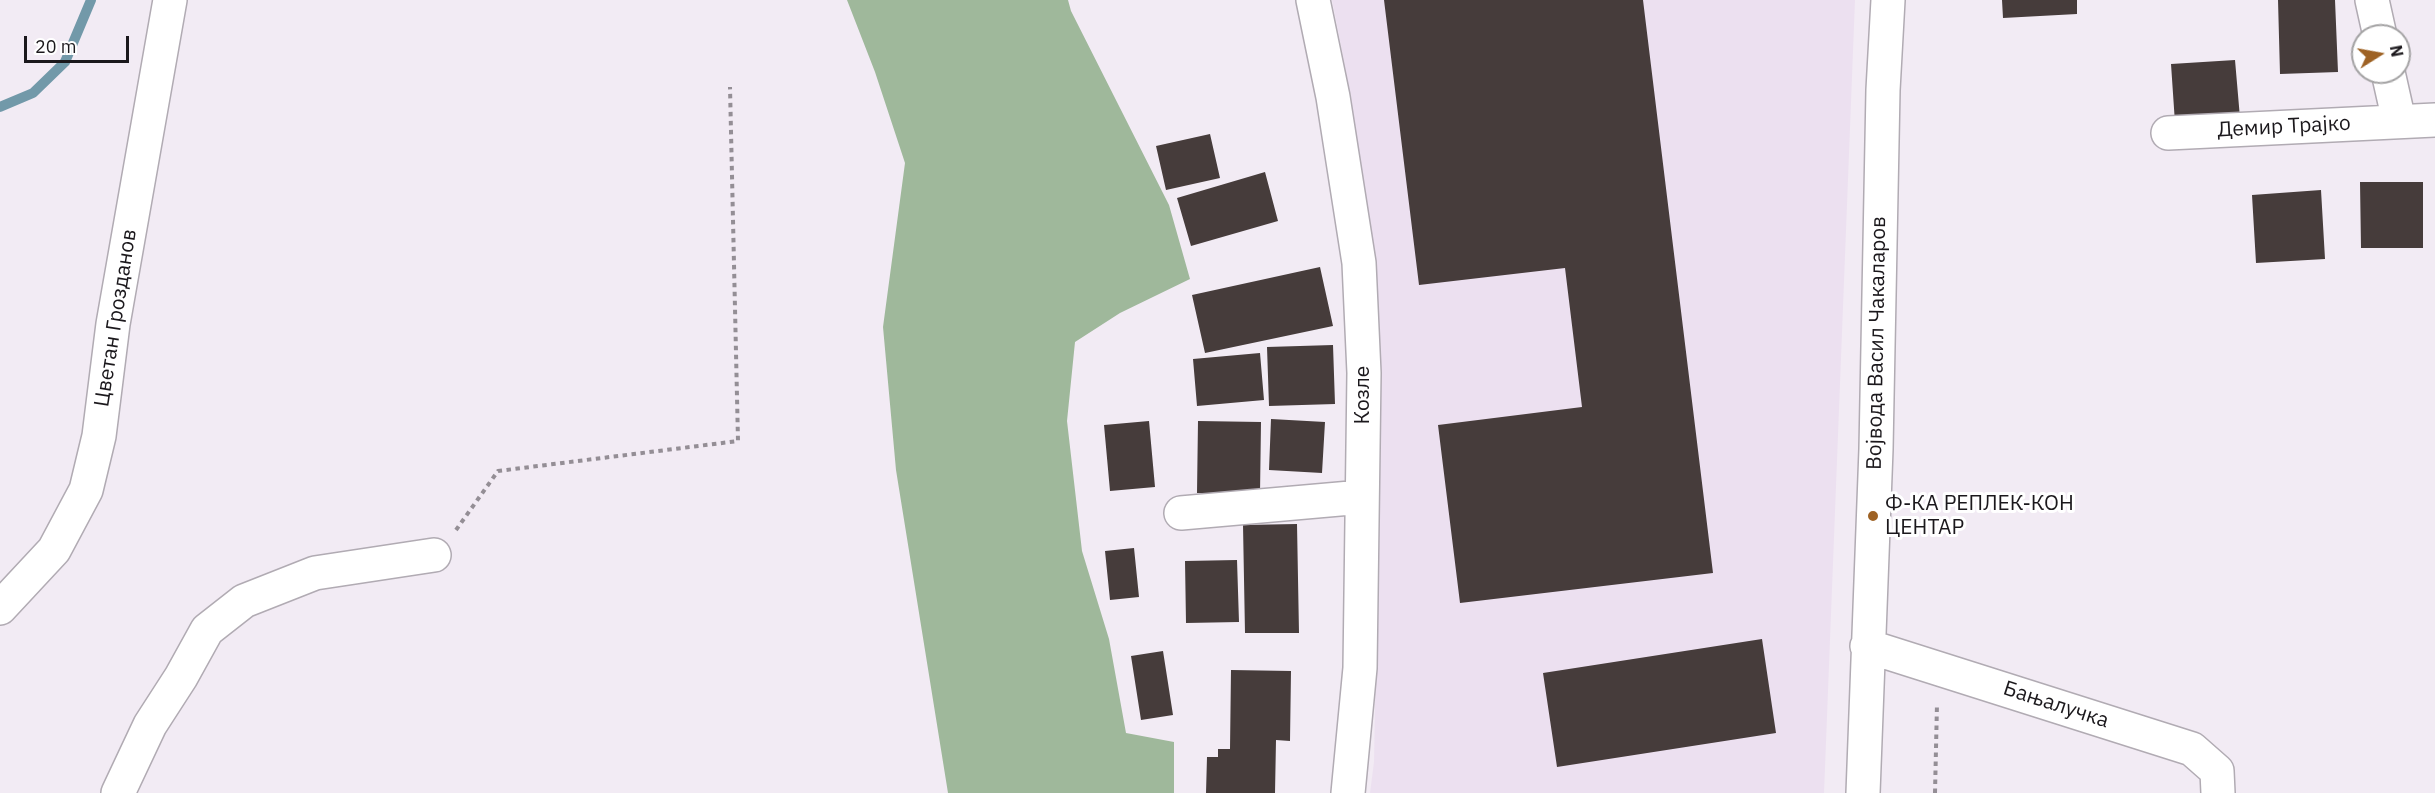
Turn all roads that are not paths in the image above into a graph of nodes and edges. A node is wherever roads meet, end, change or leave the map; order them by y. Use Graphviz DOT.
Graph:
graph roads {
  1 [pos="170,0"];
  2 [pos="1313,0"];
  3 [pos="1888,0"];
  4 [pos="2372,0"];
  5 [pos="2377,24"];
  6 [pos="2391,84"];
  7 [pos="2435,120"];
  8 [pos="2399,122"];
  9 [pos="2168,133"];
  10 [pos="1362,497"];
  11 [pos="1181,513"];
  12 [pos="434,555"];
  13 [pos="0,608"];
  14 [pos="1867,646"];
  15 [pos="118,793"];
  16 [pos="1348,793"];
  17 [pos="1863,793"];
  18 [pos="2218,793"];
  1 -- 13 [label="street, Цветан Грозданов"];
  2 -- 10 [label="street, Козле"];
  3 -- 14 [label="street, Војвода Васил Чакаларов"];
  4 -- 5 [label="street"];
  6 -- 8 [label="street"];
  7 -- 8 [label="street, Демир Трајко"];
  8 -- 9 [label="street, Демир Трајко"];
  10 -- 11 [label="street"];
  10 -- 16 [label="street, Козле"];
  12 -- 15 [label="street"];
  14 -- 17 [label="street, Војвода Васил Чакаларов"];
  14 -- 18 [label="street, Бањалучка"];
}
